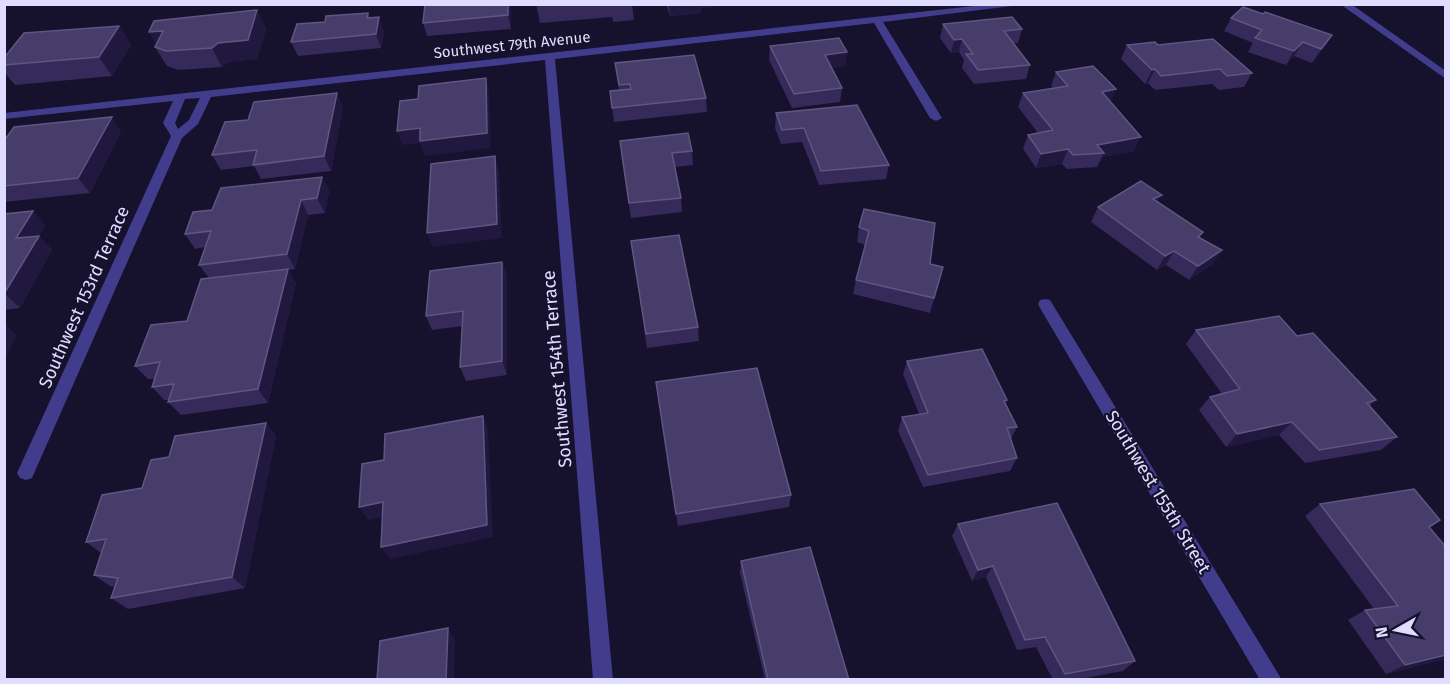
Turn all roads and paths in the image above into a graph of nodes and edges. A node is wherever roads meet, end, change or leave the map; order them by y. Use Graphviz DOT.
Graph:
graph roads {
  1 [pos="1344,4"];
  2 [pos="1021,5"];
  3 [pos="877,20"];
  4 [pos="550,56"];
  5 [pos="1446,76"];
  6 [pos="207,94"];
  7 [pos="180,97"];
  8 [pos="4,116"];
  9 [pos="936,118"];
  10 [pos="177,136"];
  11 [pos="1045,304"];
  12 [pos="26,473"];
  13 [pos="603,680"];
  14 [pos="1272,680"];
  1 -- 5 [label="street"];
  2 -- 3 [label="street, Southwest 79th Avenue"];
  3 -- 4 [label="street, Southwest 79th Avenue"];
  3 -- 9 [label="street"];
  4 -- 6 [label="street, Southwest 79th Avenue"];
  4 -- 13 [label="street, Southwest 154th Terrace"];
  6 -- 7 [label="street, Southwest 79th Avenue"];
  6 -- 10 [label="street, Southwest 153rd Terrace"];
  7 -- 8 [label="street, Southwest 79th Avenue"];
  7 -- 10 [label="street, Southwest 153rd Terrace"];
  10 -- 12 [label="street, Southwest 153rd Terrace"];
  11 -- 14 [label="street, Southwest 155th Street"];
}
